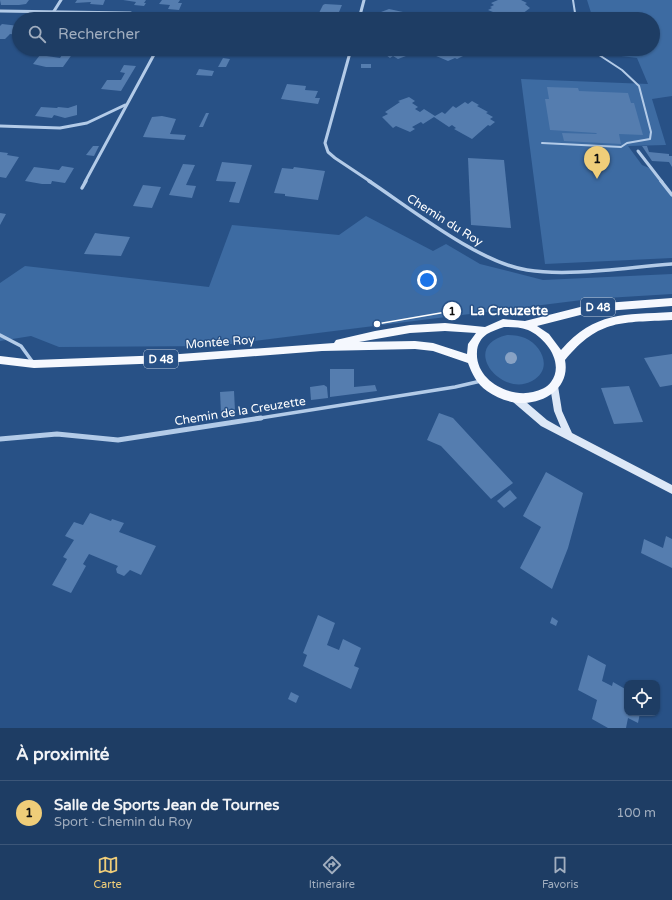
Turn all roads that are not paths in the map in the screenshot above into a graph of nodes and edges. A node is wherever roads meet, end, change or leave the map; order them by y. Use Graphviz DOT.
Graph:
graph roads {
  1 [pos="62,0"];
  2 [pos="364,0"];
  3 [pos="573,0"];
  4 [pos="0,11"];
  5 [pos="54,12"];
  6 [pos="361,12"];
  7 [pos="575,12"];
  8 [pos="153,56"];
  9 [pos="349,56"];
  10 [pos="601,56"];
  11 [pos="125,105"];
  12 [pos="0,126"];
  13 [pos="542,143"];
  14 [pos="638,151"];
  15 [pos="82,188"];
  16 [pos="672,195"];
  17 [pos="672,264"];
  18 [pos="672,302"];
  19 [pos="672,316"];
  20 [pos="526,325"];
  21 [pos="483,330"];
  22 [pos="0,335"];
  23 [pos="322,347"];
  24 [pos="560,358"];
  25 [pos="0,360"];
  26 [pos="470,360"];
  27 [pos="34,364"];
  28 [pos="482,381"];
  29 [pos="554,386"];
  30 [pos="516,399"];
  31 [pos="568,434"];
  32 [pos="0,439"];
  33 [pos="672,490"];
  1 -- 5 [label="street"];
  2 -- 6 [label="street"];
  3 -- 7 [label="lane"];
  4 -- 5 [label="street"];
  8 -- 11 [label="street"];
  9 -- 17 [label="street, Chemin du Roy"];
  10 -- 13 [label="lane"];
  11 -- 12 [label="street"];
  11 -- 15 [label="street"];
  14 -- 16 [label="street"];
  18 -- 20 [label="main road, D 48"];
  19 -- 24 [label="main road, D 48"];
  20 -- 21 [label="main road"];
  20 -- 24 [label="main road"];
  21 -- 23 [label="main road, D 48"];
  21 -- 26 [label="main road"];
  22 -- 27 [label="street"];
  23 -- 26 [label="main road, D 48"];
  23 -- 27 [label="main road, Montée Roy / D 48"];
  24 -- 29 [label="main road"];
  25 -- 27 [label="main road, Montée Roy / D 48"];
  26 -- 28 [label="main road"];
  28 -- 30 [label="main road"];
  28 -- 32 [label="street, Chemin de la Creuzette"];
  29 -- 30 [label="main road"];
  29 -- 31 [label="street"];
  30 -- 31 [label="street"];
  31 -- 33 [label="street"];
}
